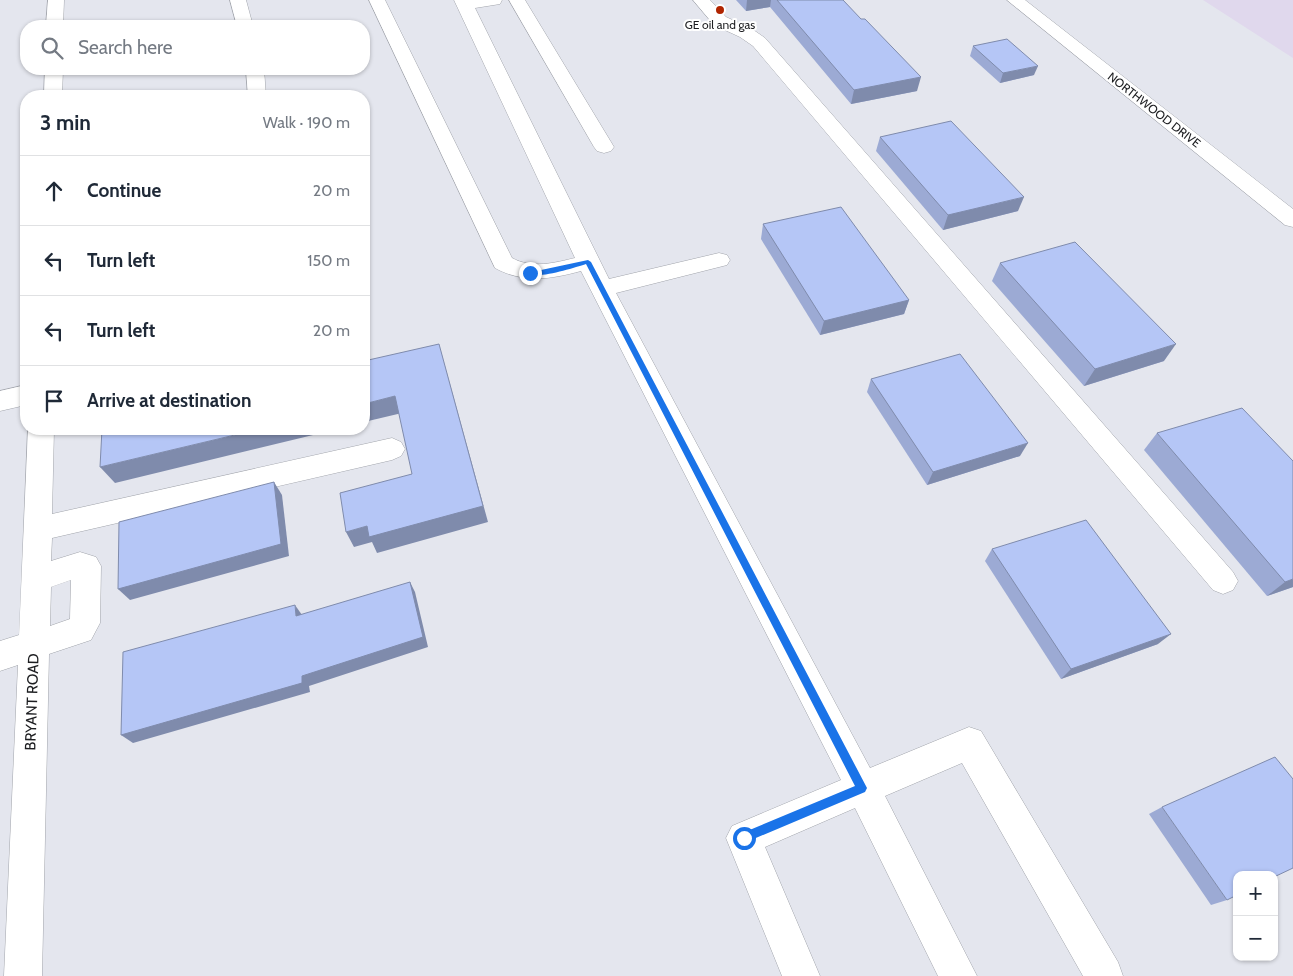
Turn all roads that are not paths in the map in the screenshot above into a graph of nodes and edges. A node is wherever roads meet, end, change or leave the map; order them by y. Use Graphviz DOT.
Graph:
graph roads {
  1 [pos="56,0"];
  2 [pos="238,0"];
  3 [pos="377,0"];
  4 [pos="494,0"];
  5 [pos="517,0"];
  6 [pos="701,0"];
  7 [pos="1015,0"];
  8 [pos="463,3"];
  9 [pos="55,20"];
  10 [pos="243,20"];
  11 [pos="54,75"];
  12 [pos="255,75"];
  13 [pos="53,90"];
  14 [pos="257,90"];
  15 [pos="604,147"];
  16 [pos="1293,220"];
  17 [pos="720,260"];
  18 [pos="588,262"];
  19 [pos="602,289"];
  20 [pos="20,397"];
  21 [pos="0,402"];
  22 [pos="41,435"];
  23 [pos="392,449"];
  24 [pos="38,529"];
  25 [pos="36,578"];
  26 [pos="1223,581"];
  27 [pos="34,645"];
  28 [pos="0,656"];
  29 [pos="862,788"];
  30 [pos="23,976"];
  31 [pos="801,976"];
  32 [pos="958,976"];
  33 [pos="1104,976"];
  1 -- 9 [label="street"];
  2 -- 10 [label="street"];
  3 -- 18 [label="street"];
  4 -- 8 [label="street"];
  5 -- 15 [label="street"];
  6 -- 26 [label="street"];
  7 -- 16 [label="street, NORTHWOOD DRIVE"];
  8 -- 18 [label="street"];
  11 -- 13 [label="street"];
  12 -- 14 [label="street"];
  17 -- 19 [label="street"];
  18 -- 19 [label="street"];
  19 -- 29 [label="street"];
  20 -- 21 [label="street"];
  22 -- 24 [label="street, BRYANT ROAD"];
  23 -- 24 [label="street"];
  24 -- 25 [label="street, BRYANT ROAD"];
  25 -- 27 [label="street, BRYANT ROAD"];
  25 -- 27 [label="street"];
  27 -- 28 [label="street"];
  27 -- 30 [label="street, BRYANT ROAD"];
  29 -- 31 [label="street"];
  29 -- 32 [label="street"];
  29 -- 33 [label="street"];
}
